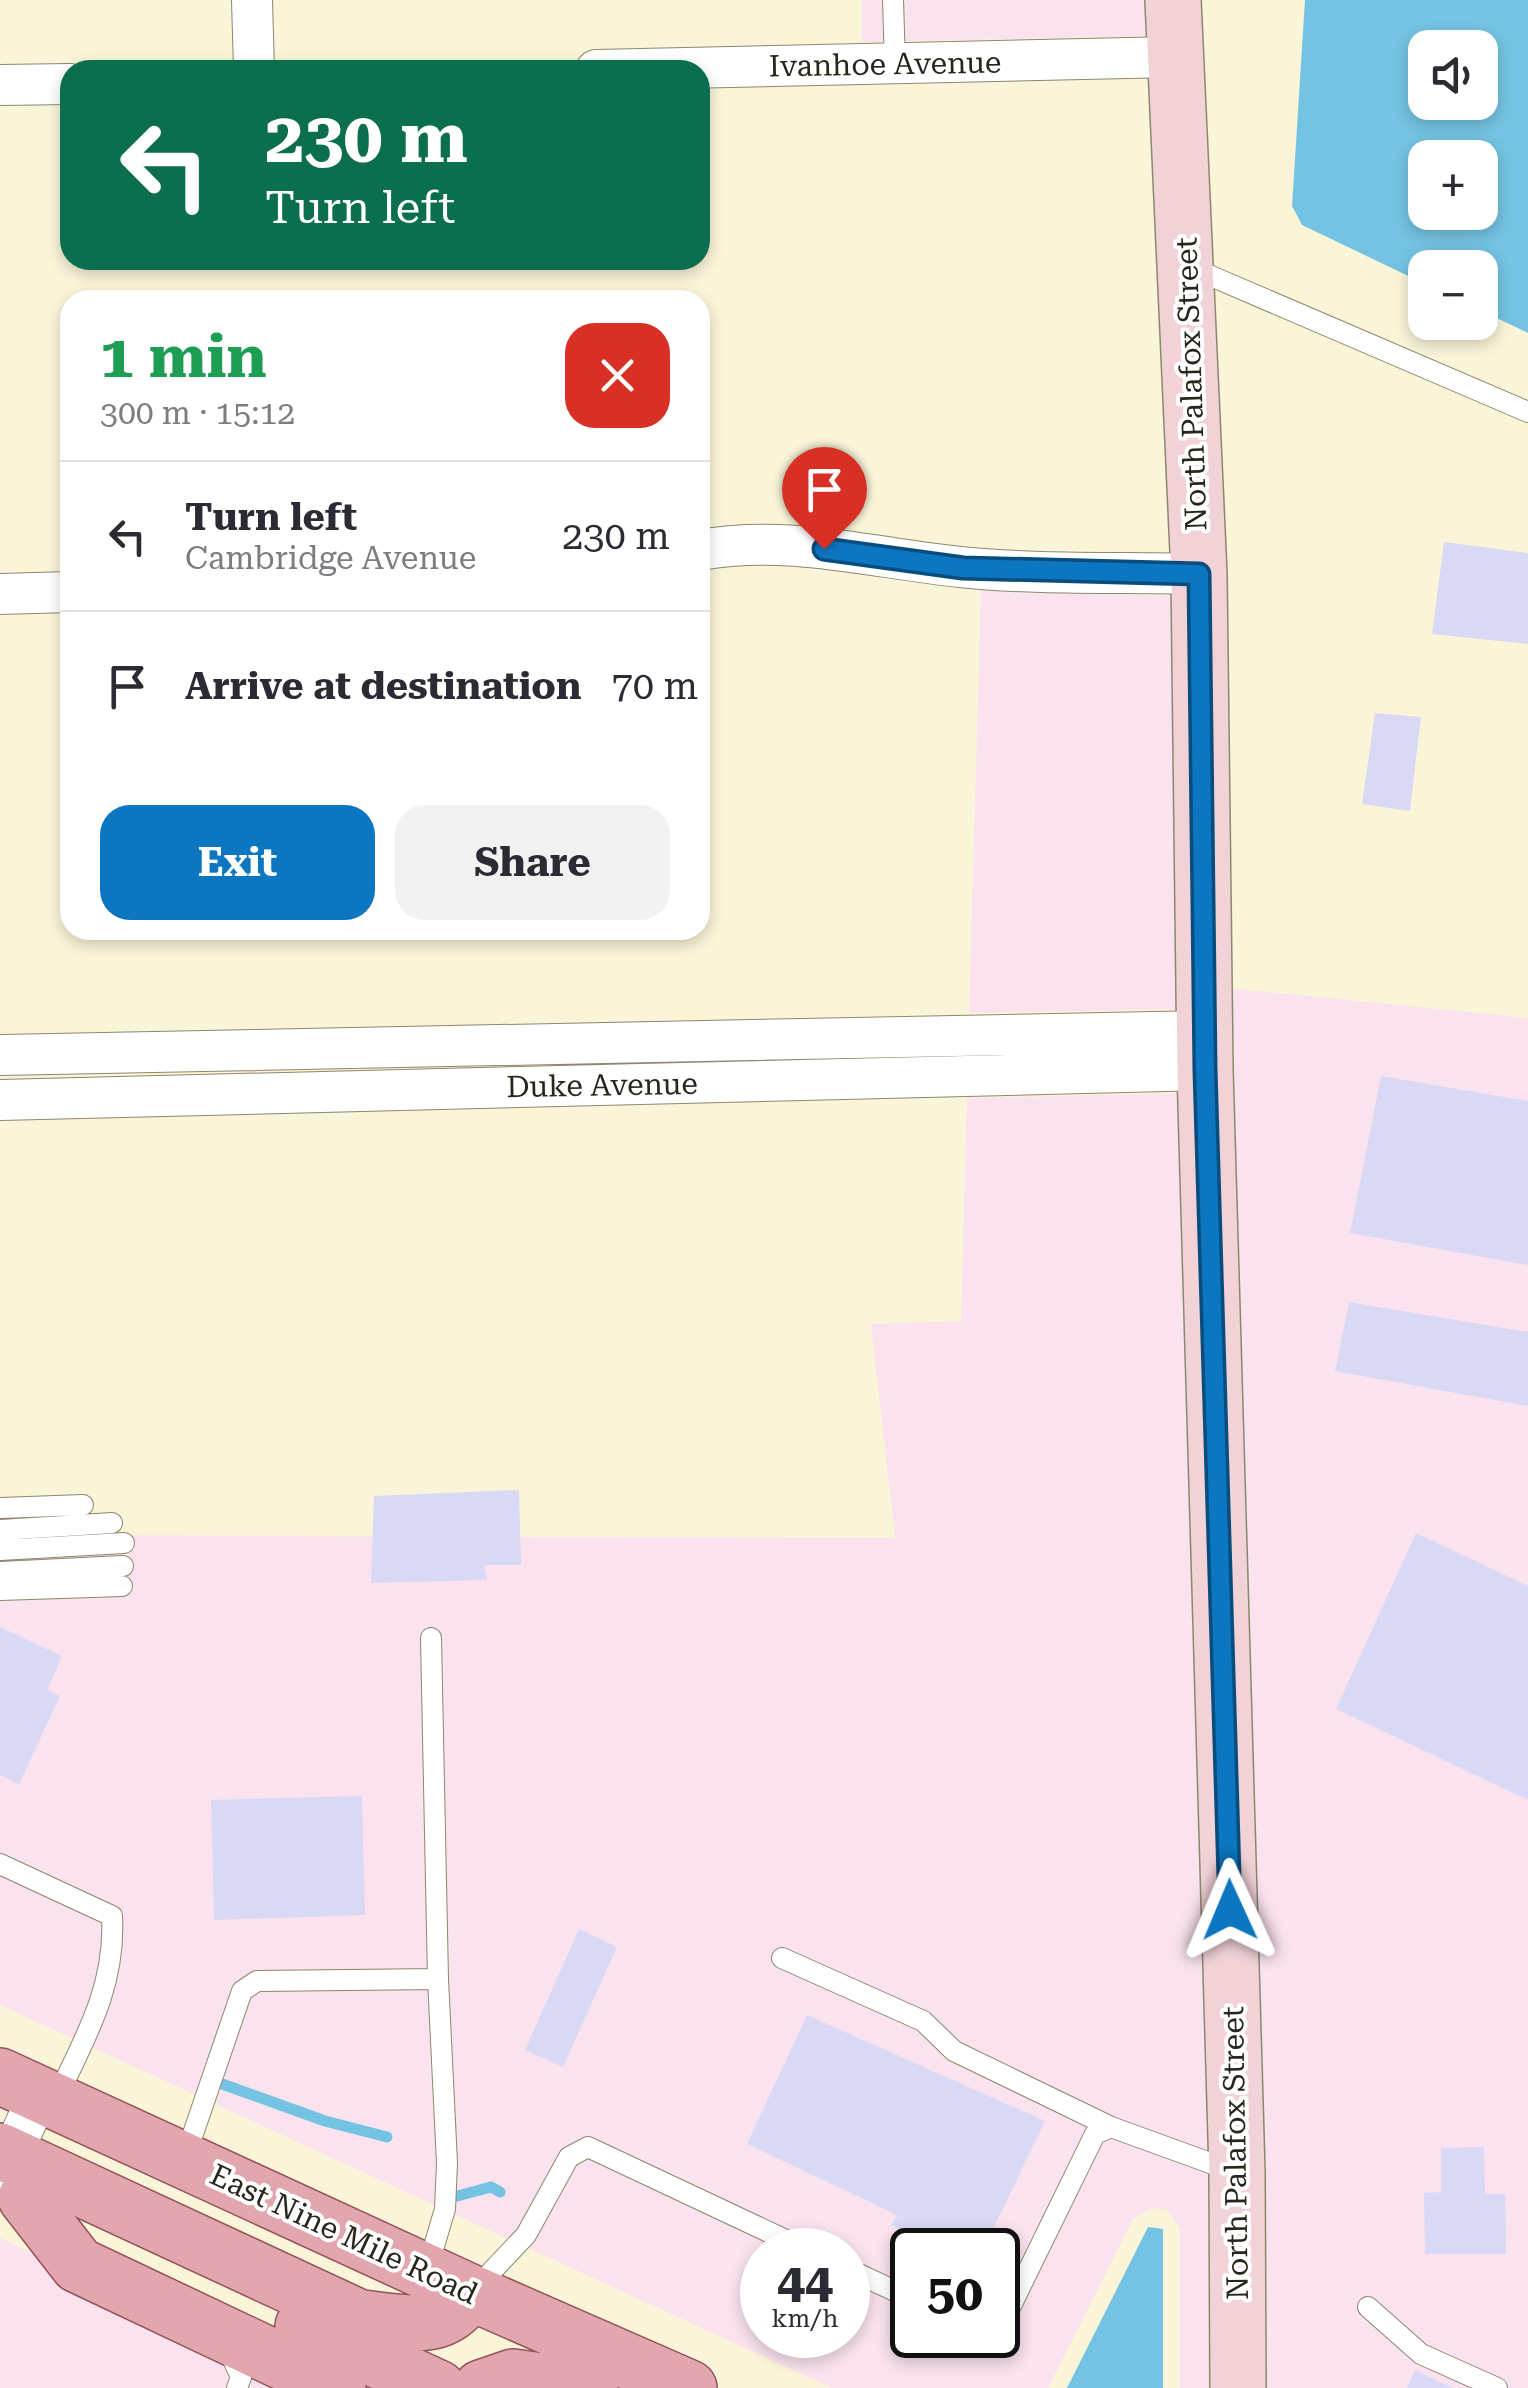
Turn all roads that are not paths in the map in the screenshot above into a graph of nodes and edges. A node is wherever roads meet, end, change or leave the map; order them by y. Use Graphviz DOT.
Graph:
graph roads {
  1 [pos="252,0"];
  2 [pos="893,0"];
  3 [pos="1173,0"];
  4 [pos="1174,58"];
  5 [pos="254,60"];
  6 [pos="895,64"];
  7 [pos="710,68"];
  8 [pos="60,84"];
  9 [pos="0,85"];
  10 [pos="1186,266"];
  11 [pos="1528,412"];
  12 [pos="710,548"];
  13 [pos="1199,574"];
  14 [pos="60,592"];
  15 [pos="0,594"];
  16 [pos="1205,1050"];
  17 [pos="0,1055"];
  18 [pos="0,1100"];
  19 [pos="83,1505"];
  20 [pos="0,1508"];
  21 [pos="112,1523"];
  22 [pos="0,1530"];
  23 [pos="124,1543"];
  24 [pos="0,1550"];
  25 [pos="0,1572"];
  26 [pos="0,1590"];
  27 [pos="430,1638"];
  28 [pos="0,1864"];
  29 [pos="782,1958"];
  30 [pos="438,1979"];
  31 [pos="31,2090"];
  32 [pos="1111,2126"];
  33 [pos="183,2161"];
  34 [pos="1237,2172"];
  35 [pos="7,2174"];
  36 [pos="760,2228"];
  37 [pos="367,2245"];
  38 [pos="450,2283"];
  39 [pos="1020,2289"];
  40 [pos="1368,2306"];
  41 [pos="213,2329"];
  42 [pos="237,2388"];
  43 [pos="338,2388"];
  44 [pos="438,2388"];
  45 [pos="481,2388"];
  46 [pos="590,2388"];
  47 [pos="689,2388"];
  48 [pos="1238,2388"];
  49 [pos="1497,2388"];
  1 -- 5 [label="street"];
  2 -- 6 [label="lane"];
  3 -- 4 [label="main road, North Palafox Street"];
  4 -- 6 [label="street, Ivanhoe Avenue"];
  4 -- 10 [label="main road, North Palafox Street"];
  6 -- 7 [label="street, Ivanhoe Avenue"];
  8 -- 9 [label="street"];
  10 -- 11 [label="lane"];
  10 -- 13 [label="main road, North Palafox Street"];
  12 -- 13 [label="street"];
  13 -- 16 [label="main road, North Palafox Street"];
  14 -- 15 [label="street"];
  16 -- 17 [label="street, Duke Avenue"];
  16 -- 18 [label="street, Duke Avenue"];
  16 -- 34 [label="main road, North Palafox Street"];
  19 -- 20 [label="lane"];
  21 -- 22 [label="lane"];
  23 -- 24 [label="lane"];
  25 -- 26 [label="lane"];
  27 -- 30 [label="lane"];
  28 -- 31 [label="lane"];
  29 -- 32 [label="lane"];
  30 -- 33 [label="lane"];
  30 -- 38 [label="lane"];
  31 -- 33 [label="main road, East Nine Mile Road"];
  31 -- 35 [label="street"];
  32 -- 34 [label="lane"];
  32 -- 39 [label="lane"];
  33 -- 37 [label="main road, East Nine Mile Road"];
  34 -- 48 [label="main road, North Palafox Street"];
  35 -- 37 [label="main road"];
  35 -- 38 [label="main road"];
  35 -- 41 [label="main road"];
  35 -- 44 [label="main road"];
  36 -- 38 [label="lane"];
  37 -- 38 [label="main road, East Nine Mile Road"];
  38 -- 47 [label="main road, East Nine Mile Road"];
  40 -- 49 [label="lane"];
  41 -- 42 [label="lane"];
  41 -- 43 [label="main road"];
  45 -- 46 [label="main road"];
}
